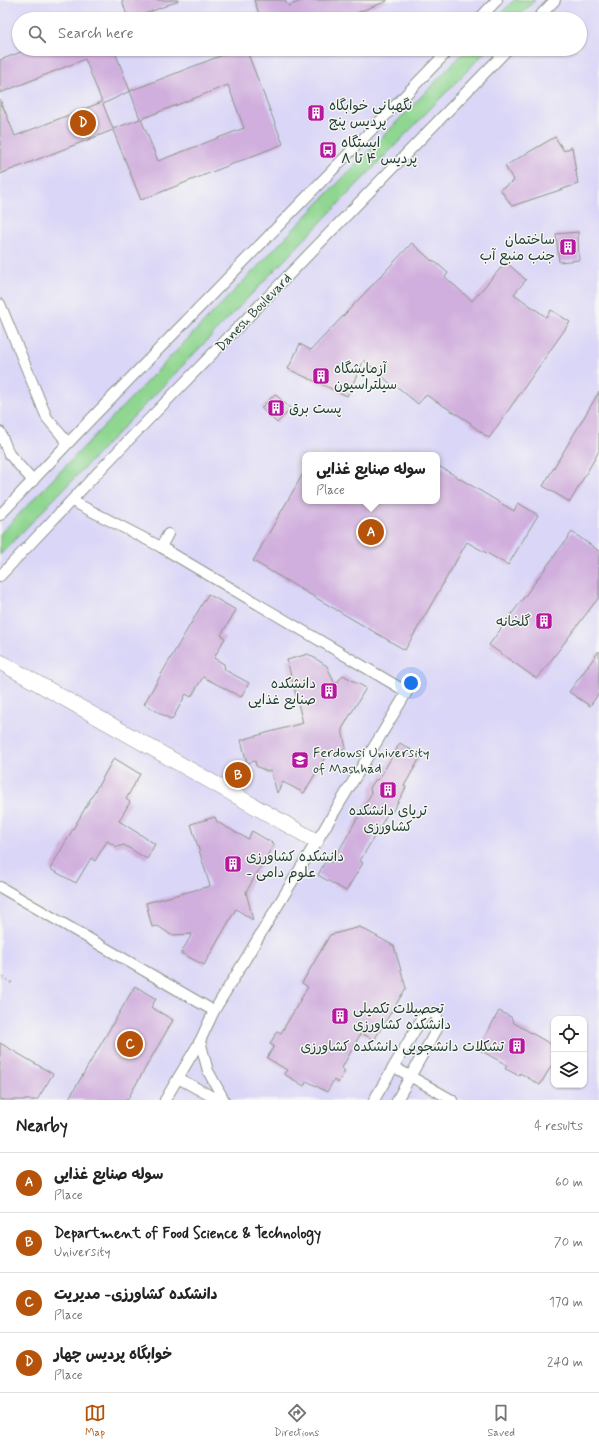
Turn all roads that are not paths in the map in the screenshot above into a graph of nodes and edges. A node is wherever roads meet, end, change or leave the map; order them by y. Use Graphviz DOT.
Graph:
graph roads {
  1 [pos="497,0"];
  2 [pos="555,0"];
  3 [pos="486,12"];
  4 [pos="544,12"];
  5 [pos="443,56"];
  6 [pos="501,56"];
  7 [pos="0,304"];
  8 [pos="0,432"];
  9 [pos="68,443"];
  10 [pos="33,481"];
  11 [pos="72,501"];
  12 [pos="0,516"];
  13 [pos="168,534"];
  14 [pos="160,548"];
  15 [pos="0,576"];
  16 [pos="0,662"];
  17 [pos="316,841"];
  18 [pos="0,887"];
  19 [pos="214,1011"];
  20 [pos="200,1041"];
  21 [pos="394,1067"];
  22 [pos="410,1076"];
  23 [pos="178,1078"];
  24 [pos="165,1100"];
  25 [pos="218,1100"];
  26 [pos="224,1100"];
  27 [pos="374,1100"];
  28 [pos="397,1100"];
  29 [pos="452,1100"];
  1 -- 3 [label="lane"];
  2 -- 4 [label="lane"];
  5 -- 9 [label="lane"];
  6 -- 11 [label="lane, Danesh Boulevard"];
  7 -- 9 [label="lane"];
  8 -- 10 [label="lane"];
  9 -- 10 [label="lane"];
  10 -- 12 [label="lane"];
  11 -- 14 [label="lane"];
  11 -- 15 [label="lane, Danesh Boulevard"];
  13 -- 14 [label="lane"];
  14 -- 17 [label="lane"];
  16 -- 17 [label="street"];
  17 -- 19 [label="lane"];
  18 -- 19 [label="lane"];
  19 -- 20 [label="lane"];
  20 -- 23 [label="lane"];
  20 -- 26 [label="lane"];
  21 -- 22 [label="lane"];
  21 -- 22 [label="lane"];
  21 -- 27 [label="lane"];
  22 -- 28 [label="lane"];
  22 -- 29 [label="lane"];
  23 -- 24 [label="lane"];
  23 -- 25 [label="lane"];
}
